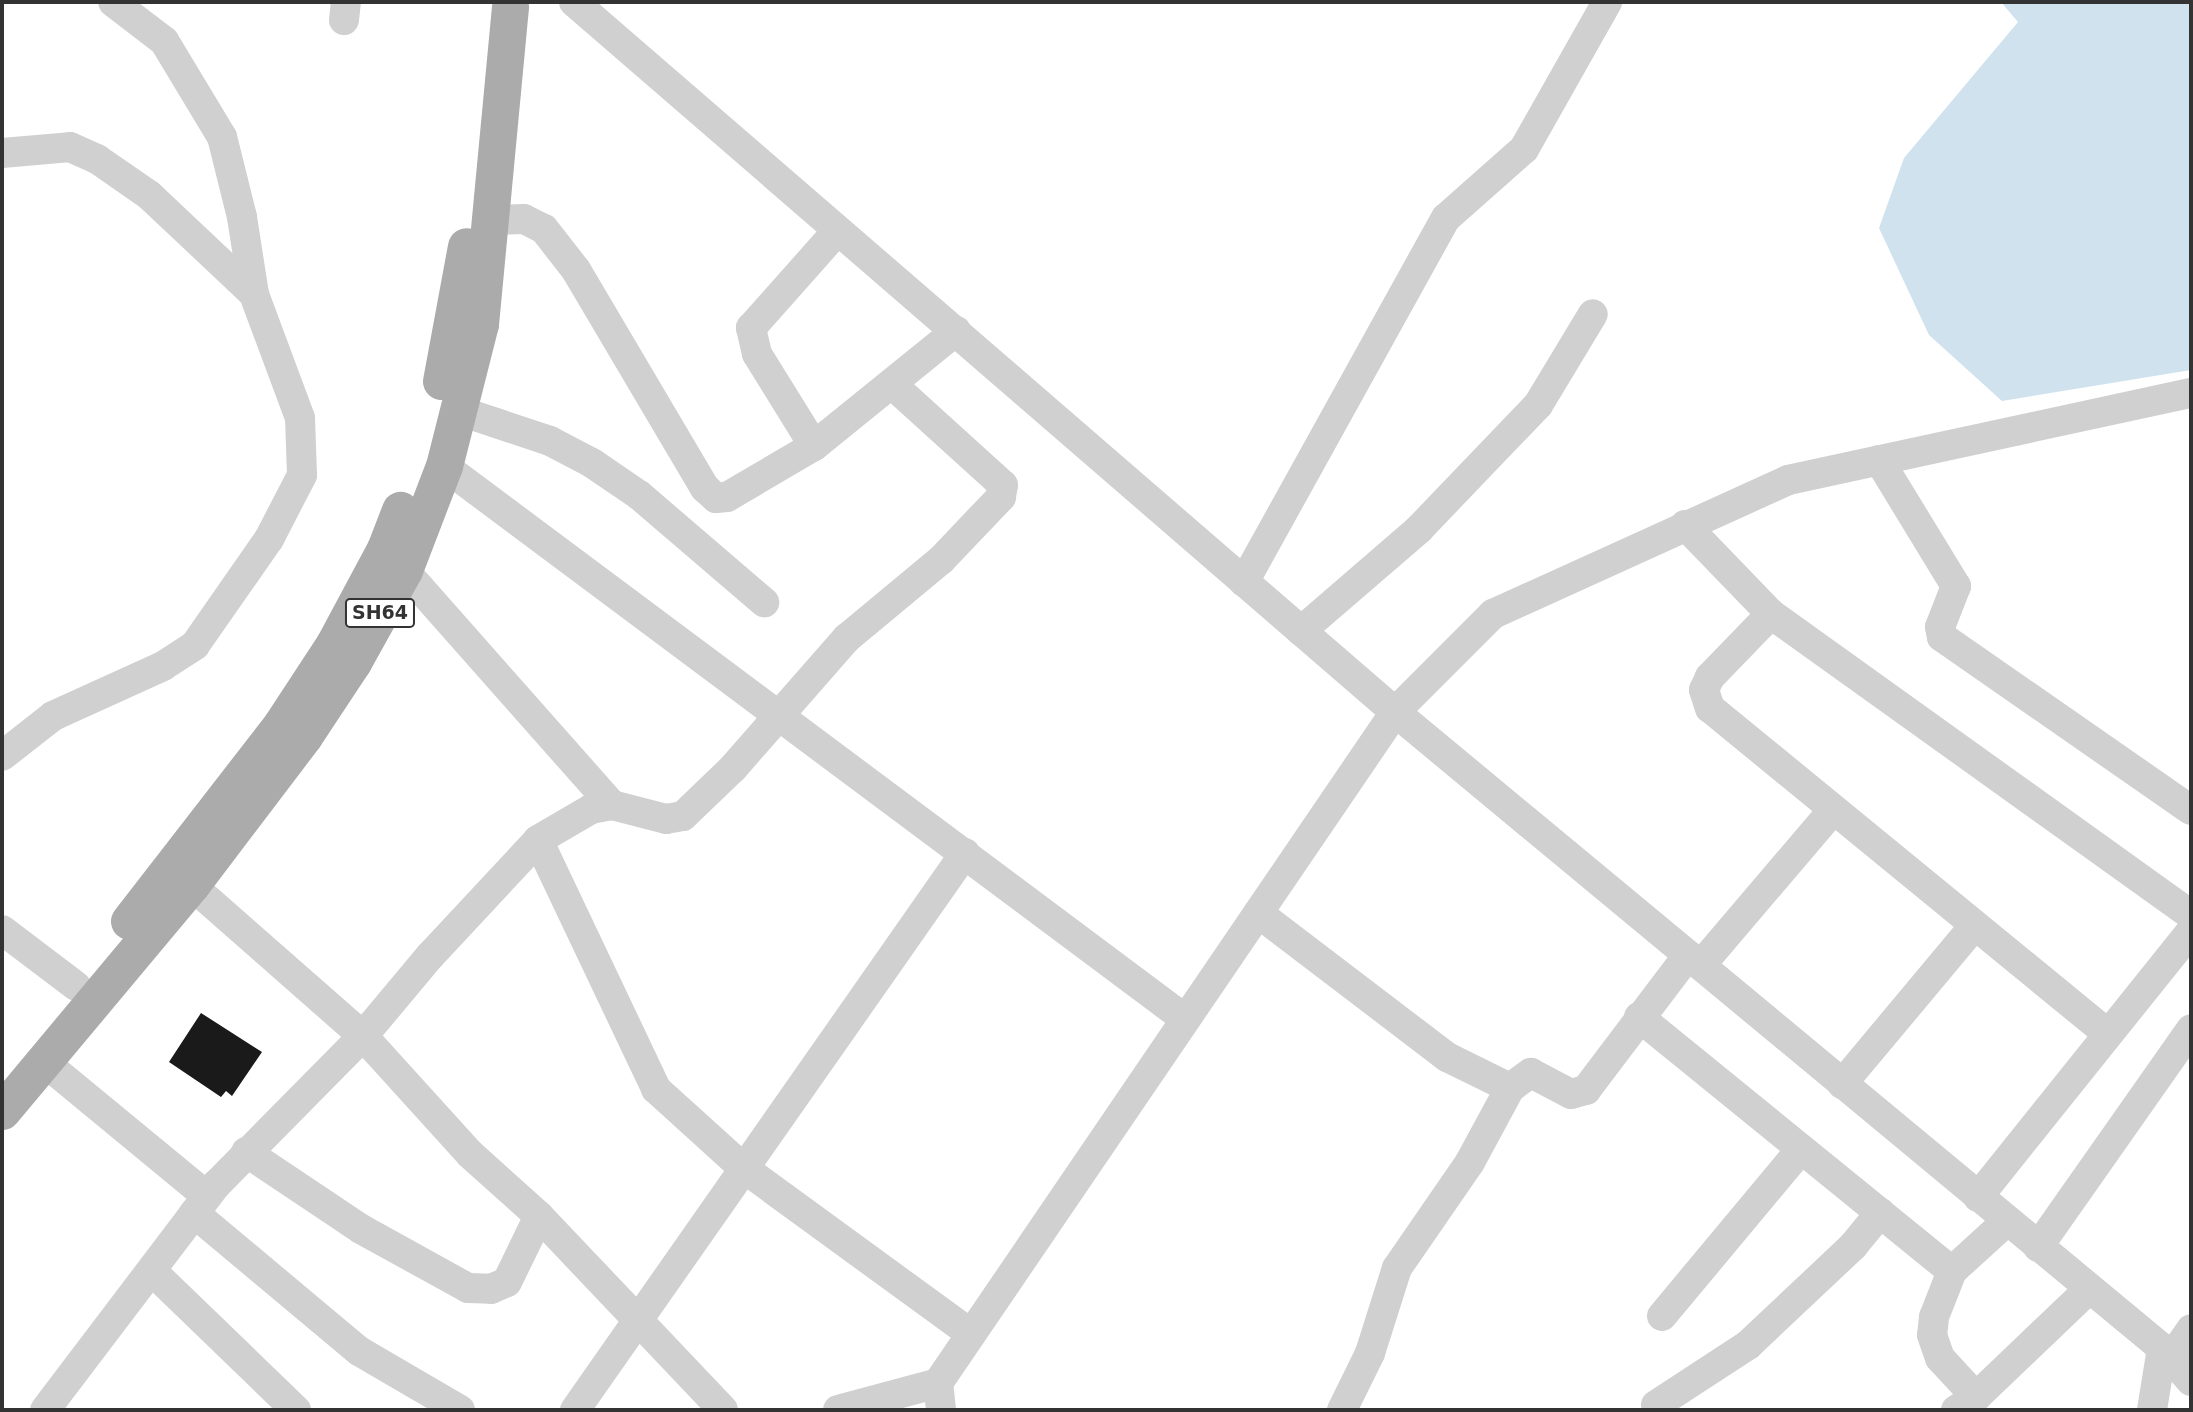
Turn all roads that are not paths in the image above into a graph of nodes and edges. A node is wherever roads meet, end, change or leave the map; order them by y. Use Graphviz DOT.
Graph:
graph roads {
  1 [pos="113,2"];
  2 [pos="574,2"];
  3 [pos="1608,2"];
  4 [pos="502,3"];
  5 [pos="2,153"];
  6 [pos="493,220"];
  7 [pos="837,231"];
  8 [pos="254,294"];
  9 [pos="1593,314"];
  10 [pos="956,331"];
  11 [pos="894,386"];
  12 [pos="2191,393"];
  13 [pos="460,411"];
  14 [pos="814,446"];
  15 [pos="1879,460"];
  16 [pos="444,466"];
  17 [pos="1685,525"];
  18 [pos="404,570"];
  19 [pos="1244,582"];
  20 [pos="764,602"];
  21 [pos="1770,614"];
  22 [pos="1301,631"];
  23 [pos="777,712"];
  24 [pos="1395,712"];
  25 [pos="2,756"];
  26 [pos="612,805"];
  27 [pos="2191,810"];
  28 [pos="1832,811"];
  29 [pos="538,840"];
  30 [pos="965,853"];
  31 [pos="191,884"];
  32 [pos="1258,913"];
  33 [pos="2191,915"];
  34 [pos="1974,926"];
  35 [pos="2,930"];
  36 [pos="2191,931"];
  37 [pos="1694,960"];
  38 [pos="76,986"];
  39 [pos="1639,1017"];
  40 [pos="1185,1020"];
  41 [pos="2191,1030"];
  42 [pos="2108,1034"];
  43 [pos="363,1037"];
  44 [pos="43,1061"];
  45 [pos="2,1076"];
  46 [pos="1842,1084"];
  47 [pos="1510,1088"];
  48 [pos="2,1111"];
  49 [pos="1801,1149"];
  50 [pos="246,1152"];
  51 [pos="742,1167"];
  52 [pos="1978,1197"];
  53 [pos="200,1205"];
  54 [pos="1880,1213"];
  55 [pos="539,1216"];
  56 [pos="2007,1221"];
  57 [pos="2038,1247"];
  58 [pos="1952,1271"];
  59 [pos="153,1272"];
  60 [pos="2089,1289"];
  61 [pos="1662,1316"];
  62 [pos="635,1322"];
  63 [pos="2191,1329"];
  64 [pos="971,1334"];
  65 [pos="2166,1353"];
  66 [pos="2191,1381"];
  67 [pos="939,1396"];
  68 [pos="1966,1404"];
  69 [pos="1656,1405"];
  70 [pos="867,1406"];
  71 [pos="46,1410"];
  72 [pos="296,1410"];
  73 [pos="460,1410"];
  74 [pos="575,1410"];
  75 [pos="723,1410"];
  76 [pos="838,1410"];
  77 [pos="1342,1410"];
  78 [pos="2152,1410"];
  1 -- 8 [label="street"];
  2 -- 7 [label="street"];
  3 -- 19 [label="street"];
  4 -- 6 [label="main road, SH64"];
  4 -- 38 [label="main road, SH64"];
  5 -- 8 [label="street"];
  6 -- 13 [label="main road, SH64"];
  6 -- 14 [label="street"];
  7 -- 10 [label="street"];
  7 -- 14 [label="street"];
  8 -- 25 [label="street"];
  9 -- 22 [label="street"];
  10 -- 11 [label="street"];
  10 -- 19 [label="street"];
  11 -- 14 [label="street"];
  11 -- 23 [label="street"];
  12 -- 15 [label="street"];
  13 -- 16 [label="main road, SH64"];
  13 -- 20 [label="street"];
  15 -- 17 [label="street"];
  15 -- 27 [label="street"];
  16 -- 18 [label="main road, SH64"];
  16 -- 23 [label="street"];
  17 -- 21 [label="street"];
  17 -- 24 [label="street"];
  18 -- 26 [label="street"];
  18 -- 31 [label="main road, SH64"];
  19 -- 22 [label="street"];
  21 -- 28 [label="street"];
  21 -- 33 [label="street"];
  22 -- 24 [label="street"];
  23 -- 26 [label="street"];
  23 -- 30 [label="street"];
  24 -- 32 [label="street"];
  24 -- 37 [label="street"];
  26 -- 29 [label="street"];
  28 -- 34 [label="street"];
  28 -- 37 [label="street"];
  29 -- 43 [label="street"];
  29 -- 51 [label="street"];
  30 -- 40 [label="street"];
  30 -- 51 [label="street"];
  31 -- 43 [label="street"];
  31 -- 44 [label="main road, SH64"];
  32 -- 40 [label="street"];
  32 -- 47 [label="street"];
  34 -- 42 [label="street"];
  34 -- 46 [label="street"];
  35 -- 38 [label="street"];
  36 -- 42 [label="street"];
  37 -- 39 [label="street"];
  37 -- 46 [label="street"];
  38 -- 45 [label="main road, SH64"];
  39 -- 47 [label="street"];
  39 -- 49 [label="street"];
  40 -- 64 [label="street"];
  41 -- 57 [label="street"];
  42 -- 52 [label="street"];
  43 -- 50 [label="street"];
  43 -- 55 [label="street"];
  44 -- 48 [label="main road, SH64"];
  44 -- 53 [label="street"];
  46 -- 52 [label="street"];
  47 -- 77 [label="street"];
  49 -- 54 [label="street"];
  49 -- 61 [label="street"];
  50 -- 53 [label="street"];
  50 -- 55 [label="street"];
  51 -- 62 [label="street"];
  51 -- 64 [label="street"];
  52 -- 56 [label="street"];
  53 -- 59 [label="street"];
  53 -- 73 [label="street"];
  54 -- 58 [label="street"];
  54 -- 69 [label="street"];
  55 -- 62 [label="street"];
  56 -- 57 [label="street"];
  56 -- 58 [label="street"];
  57 -- 60 [label="street"];
  58 -- 68 [label="street"];
  59 -- 71 [label="street"];
  59 -- 72 [label="street"];
  60 -- 65 [label="street"];
  60 -- 68 [label="street"];
  62 -- 74 [label="street"];
  62 -- 75 [label="street"];
  63 -- 65 [label="street"];
  64 -- 67 [label="street"];
  65 -- 66 [label="street"];
  65 -- 78 [label="street"];
  67 -- 70 [label="street"];
  70 -- 76 [label="street"];
}
